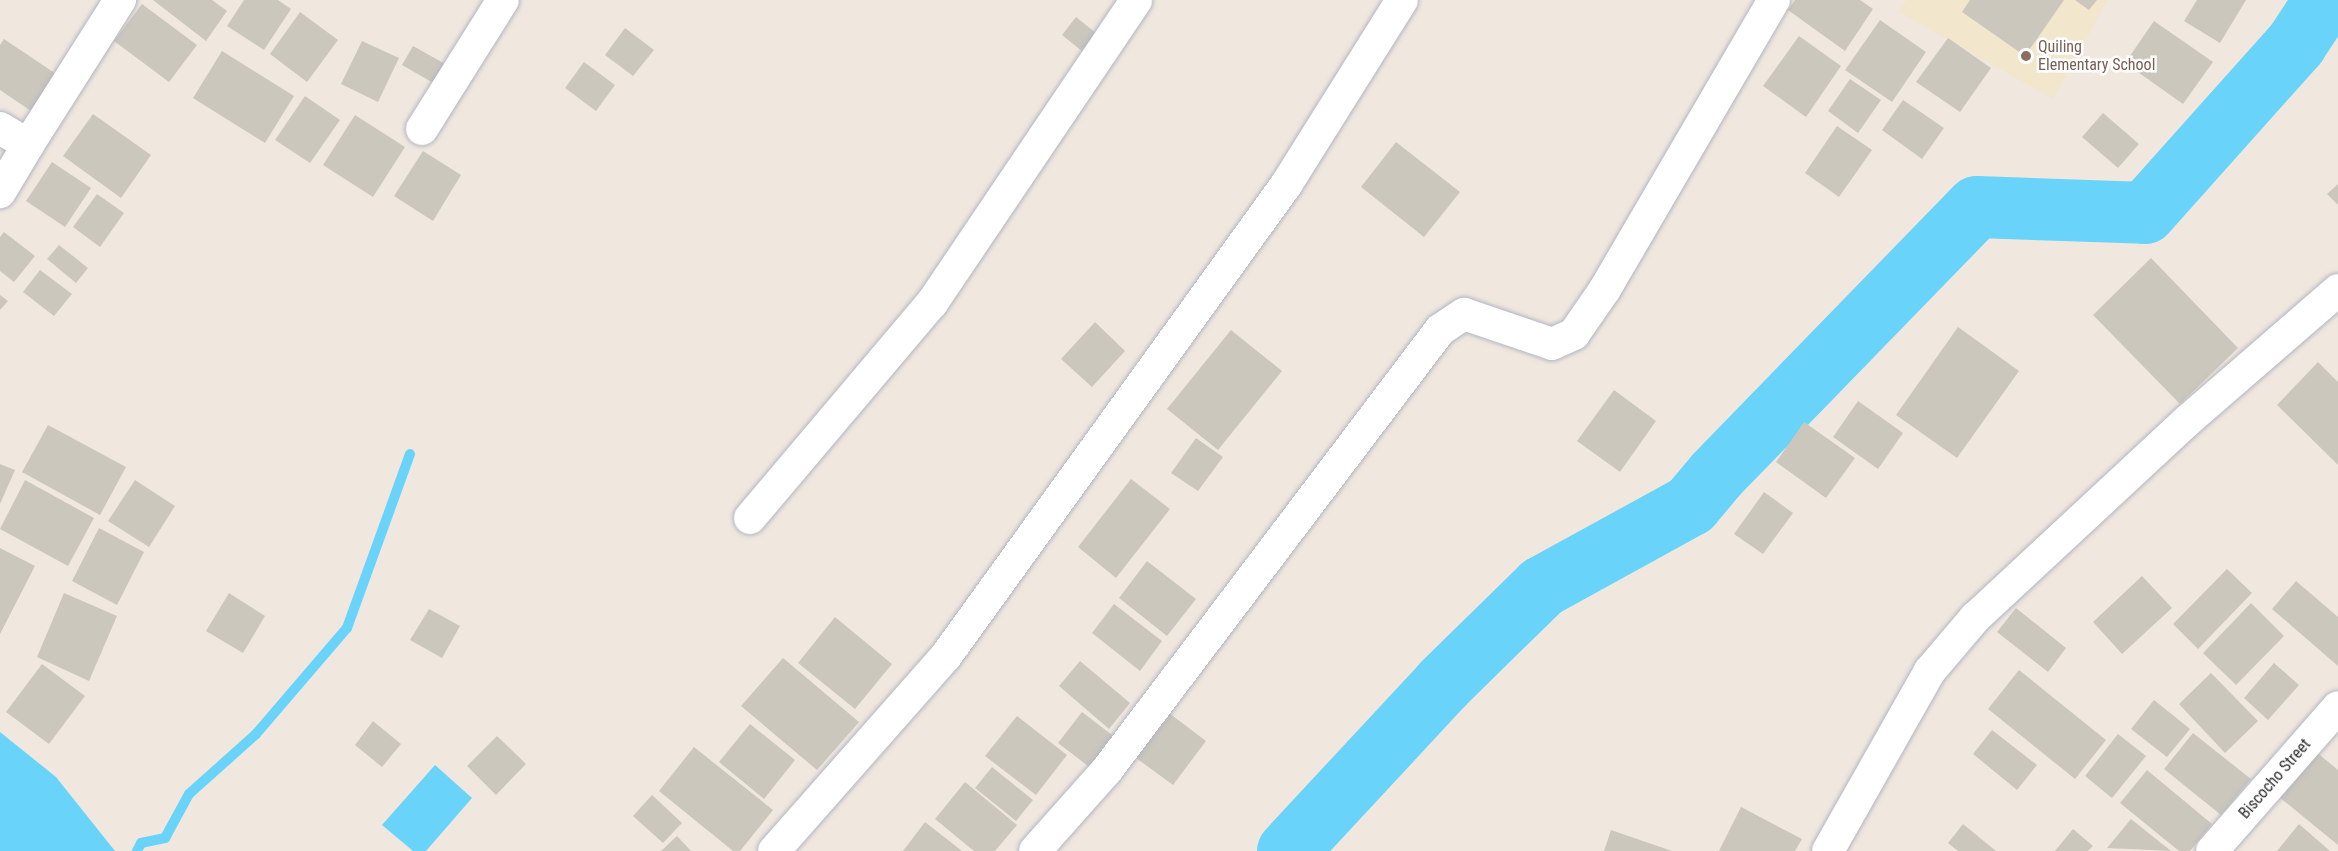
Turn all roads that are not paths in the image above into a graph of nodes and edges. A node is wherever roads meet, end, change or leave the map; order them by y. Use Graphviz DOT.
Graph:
graph roads {
  1 [pos="120,0"];
  2 [pos="503,0"];
  3 [pos="1136,0"];
  4 [pos="1402,0"];
  5 [pos="1773,0"];
  6 [pos="0,128"];
  7 [pos="422,129"];
  8 [pos="28,145"];
  9 [pos="0,192"];
  10 [pos="2338,290"];
  11 [pos="750,518"];
  12 [pos="2338,707"];
  13 [pos="774,851"];
  14 [pos="1035,851"];
  15 [pos="1828,851"];
  16 [pos="2212,851"];
  1 -- 8 [label="street"];
  2 -- 7 [label="street"];
  3 -- 11 [label="street"];
  4 -- 13 [label="street"];
  5 -- 14 [label="street"];
  6 -- 8 [label="street"];
  8 -- 9 [label="street"];
  10 -- 15 [label="street"];
  12 -- 16 [label="street, Biscocho Street"];
}
